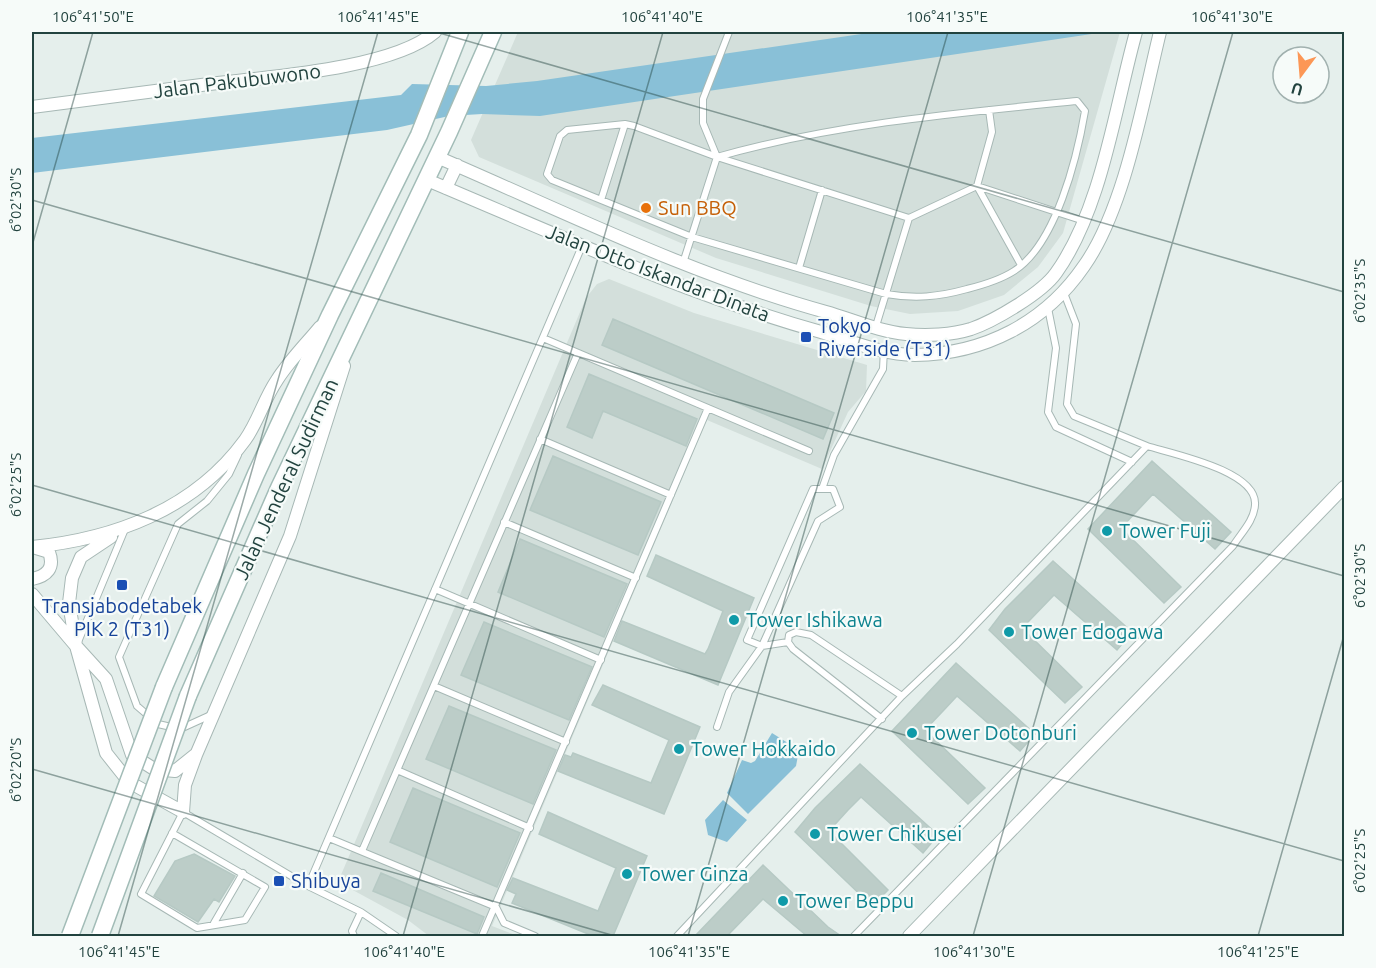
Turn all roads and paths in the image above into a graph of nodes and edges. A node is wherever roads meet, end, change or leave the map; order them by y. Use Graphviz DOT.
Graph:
graph roads {
  1 [pos="435,32"];
  2 [pos="460,32"];
  3 [pos="493,32"];
  4 [pos="729,32"];
  5 [pos="1160,32"];
  6 [pos="1136,33"];
  7 [pos="32,106"];
  8 [pos="989,110"];
  9 [pos="625,124"];
  10 [pos="437,157"];
  11 [pos="717,157"];
  12 [pos="457,165"];
  13 [pos="427,180"];
  14 [pos="977,186"];
  15 [pos="446,188"];
  16 [pos="822,190"];
  17 [pos="601,200"];
  18 [pos="1058,214"];
  19 [pos="909,218"];
  20 [pos="1085,222"];
  21 [pos="692,237"];
  22 [pos="582,244"];
  23 [pos="683,264"];
  24 [pos="1021,265"];
  25 [pos="799,268"];
  26 [pos="1055,275"];
  27 [pos="1040,290"];
  28 [pos="1064,293"];
  29 [pos="886,294"];
  30 [pos="1048,308"];
  31 [pos="330,315"];
  32 [pos="876,326"];
  33 [pos="357,328"];
  34 [pos="543,338"];
  35 [pos="884,349"];
  36 [pos="578,353"];
  37 [pos="708,408"];
  38 [pos="540,439"];
  39 [pos="245,440"];
  40 [pos="1147,446"];
  41 [pos="809,451"];
  42 [pos="1132,462"];
  43 [pos="1344,487"];
  44 [pos="822,489"];
  45 [pos="671,495"];
  46 [pos="504,522"];
  47 [pos="125,529"];
  48 [pos="32,547"];
  49 [pos="636,578"];
  50 [pos="32,579"];
  51 [pos="435,589"];
  52 [pos="32,594"];
  53 [pos="469,604"];
  54 [pos="788,642"];
  55 [pos="76,645"];
  56 [pos="762,646"];
  57 [pos="601,660"];
  58 [pos="434,686"];
  59 [pos="902,696"];
  60 [pos="213,714"];
  61 [pos="882,719"];
  62 [pos="717,727"];
  63 [pos="566,742"];
  64 [pos="196,755"];
  65 [pos="397,770"];
  66 [pos="183,812"];
  67 [pos="530,828"];
  68 [pos="172,833"];
  69 [pos="329,838"];
  70 [pos="362,851"];
  71 [pos="243,873"];
  72 [pos="308,886"];
  73 [pos="496,907"];
  74 [pos="361,912"];
  75 [pos="214,923"];
  76 [pos="70,936"];
  77 [pos="100,936"];
  78 [pos="354,936"];
  79 [pos="396,936"];
  80 [pos="482,936"];
  81 [pos="535,936"];
  82 [pos="677,936"];
  83 [pos="854,936"];
  84 [pos="909,936"];
  1 -- 7 [label="street, Jalan Pakubuwono"];
  2 -- 31 [label="main road, Jalan Jenderal Sudirman"];
  3 -- 10 [label="main road, Jalan Jenderal Sudirman"];
  4 -- 11 [label="lane"];
  5 -- 28 [label="street, Jalan Otto Iskandar Dinata"];
  6 -- 20 [label="street, Jalan Otto Iskandar Dinata"];
  8 -- 11 [label="lane"];
  8 -- 14 [label="lane"];
  8 -- 18 [label="lane"];
  9 -- 11 [label="lane"];
  9 -- 17 [label="lane"];
  9 -- 17 [label="lane"];
  10 -- 12 [label="street, Jalan Otto Iskandar Dinata"];
  10 -- 13 [label="main road, Jalan Jenderal Sudirman"];
  11 -- 16 [label="lane"];
  11 -- 21 [label="lane"];
  12 -- 15 [label="street"];
  12 -- 23 [label="street, Jalan Otto Iskandar Dinata"];
  13 -- 15 [label="street, Jalan Otto Iskandar Dinata"];
  13 -- 33 [label="main road, Jalan Jenderal Sudirman"];
  14 -- 18 [label="lane"];
  14 -- 19 [label="lane"];
  14 -- 24 [label="lane"];
  15 -- 22 [label="street, Jalan Otto Iskandar Dinata"];
  16 -- 19 [label="lane"];
  16 -- 25 [label="lane"];
  17 -- 21 [label="lane"];
  18 -- 20 [label="lane"];
  18 -- 24 [label="lane"];
  19 -- 29 [label="lane"];
  20 -- 26 [label="street, Jalan Otto Iskandar Dinata"];
  21 -- 23 [label="lane"];
  21 -- 25 [label="lane"];
  22 -- 34 [label="lane"];
  22 -- 35 [label="street, Jalan Otto Iskandar Dinata"];
  23 -- 32 [label="street, Jalan Otto Iskandar Dinata"];
  24 -- 29 [label="lane"];
  25 -- 29 [label="lane"];
  26 -- 27 [label="street, Jalan Otto Iskandar Dinata"];
  26 -- 28 [label="street"];
  27 -- 30 [label="street"];
  27 -- 32 [label="street, Jalan Otto Iskandar Dinata"];
  28 -- 30 [label="street, Jalan Otto Iskandar Dinata"];
  28 -- 40 [label="lane"];
  29 -- 32 [label="lane"];
  30 -- 35 [label="street, Jalan Otto Iskandar Dinata"];
  30 -- 42 [label="lane"];
  31 -- 39 [label="street"];
  31 -- 76 [label="main road, Jalan Jenderal Sudirman, bridge"];
  33 -- 60 [label="street"];
  33 -- 77 [label="main road, Jalan Jenderal Sudirman, bridge"];
  34 -- 36 [label="lane"];
  34 -- 51 [label="lane"];
  35 -- 44 [label="lane"];
  36 -- 37 [label="lane"];
  36 -- 38 [label="lane"];
  37 -- 41 [label="lane"];
  37 -- 45 [label="lane"];
  38 -- 45 [label="lane"];
  38 -- 46 [label="lane"];
  39 -- 47 [label="street"];
  39 -- 60 [label="lane"];
  40 -- 42 [label="lane"];
  40 -- 83 [label="lane"];
  42 -- 59 [label="lane"];
  43 -- 84 [label="street"];
  44 -- 56 [label="lane"];
  44 -- 56 [label="lane"];
  45 -- 49 [label="lane"];
  46 -- 49 [label="lane"];
  46 -- 53 [label="lane"];
  47 -- 48 [label="street"];
  47 -- 55 [label="lane"];
  47 -- 55 [label="street"];
  48 -- 50 [label="street"];
  49 -- 57 [label="lane"];
  51 -- 53 [label="lane"];
  51 -- 69 [label="lane"];
  52 -- 55 [label="street"];
  53 -- 57 [label="lane"];
  53 -- 58 [label="lane"];
  54 -- 56 [label="lane"];
  54 -- 59 [label="lane"];
  54 -- 61 [label="lane"];
  55 -- 64 [label="street"];
  55 -- 66 [label="street"];
  56 -- 62 [label="lane"];
  57 -- 63 [label="lane"];
  58 -- 63 [label="lane"];
  58 -- 65 [label="lane"];
  59 -- 61 [label="lane"];
  60 -- 64 [label="street"];
  61 -- 82 [label="lane"];
  63 -- 67 [label="lane"];
  64 -- 66 [label="street"];
  65 -- 67 [label="lane"];
  65 -- 70 [label="lane"];
  66 -- 68 [label="lane"];
  66 -- 72 [label="lane"];
  67 -- 73 [label="lane"];
  68 -- 71 [label="lane"];
  68 -- 75 [label="lane"];
  69 -- 70 [label="lane"];
  69 -- 72 [label="lane"];
  70 -- 73 [label="lane"];
  71 -- 75 [label="lane"];
  71 -- 75 [label="lane"];
  72 -- 74 [label="lane"];
  73 -- 80 [label="lane"];
  73 -- 81 [label="lane"];
  74 -- 78 [label="lane"];
  74 -- 79 [label="lane"];
}
